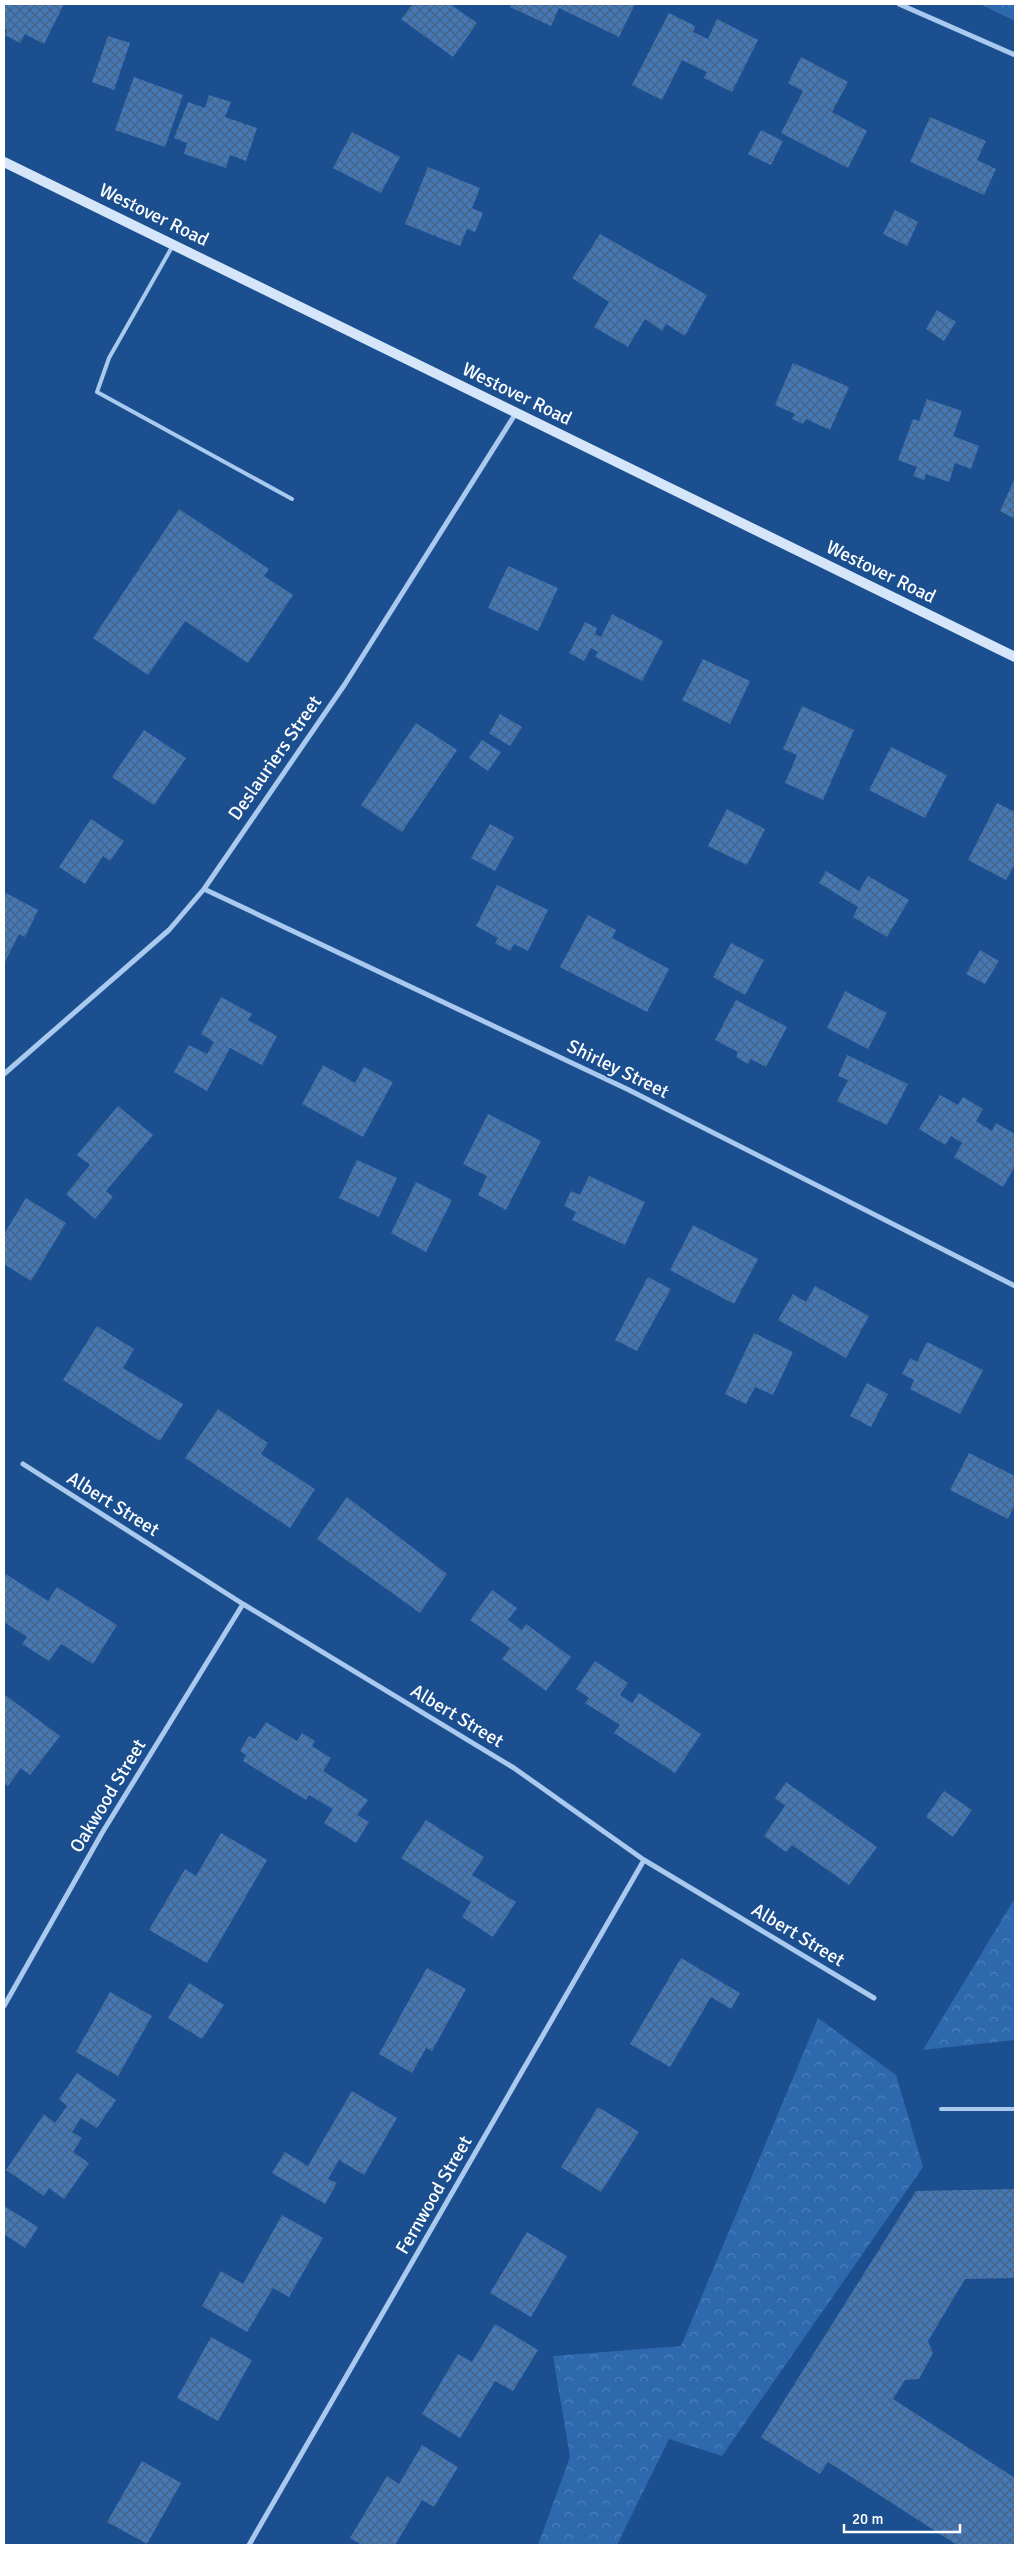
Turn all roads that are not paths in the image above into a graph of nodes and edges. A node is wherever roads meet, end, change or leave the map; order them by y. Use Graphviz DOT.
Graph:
graph roads {
  1 [pos="899,4"];
  2 [pos="1015,55"];
  3 [pos="4,162"];
  4 [pos="174,244"];
  5 [pos="516,413"];
  6 [pos="292,499"];
  7 [pos="1015,657"];
  8 [pos="204,889"];
  9 [pos="4,1074"];
  10 [pos="1015,1286"];
  11 [pos="23,1464"];
  12 [pos="243,1604"];
  13 [pos="644,1860"];
  14 [pos="874,1998"];
  15 [pos="4,2006"];
  16 [pos="941,2109"];
  17 [pos="1015,2109"];
  18 [pos="249,2545"];
  1 -- 2 [label="street"];
  3 -- 4 [label="street, Westover Road"];
  4 -- 5 [label="street, Westover Road"];
  4 -- 6 [label="lane"];
  5 -- 7 [label="street, Westover Road"];
  5 -- 8 [label="street, Deslauriers Street"];
  8 -- 9 [label="street, Deslauriers Street"];
  8 -- 10 [label="street, Shirley Street"];
  11 -- 12 [label="street, Albert Street"];
  12 -- 13 [label="street, Albert Street"];
  12 -- 15 [label="street, Oakwood Street"];
  13 -- 14 [label="street, Albert Street"];
  13 -- 18 [label="street, Fernwood Street"];
  16 -- 17 [label="lane"];
}
